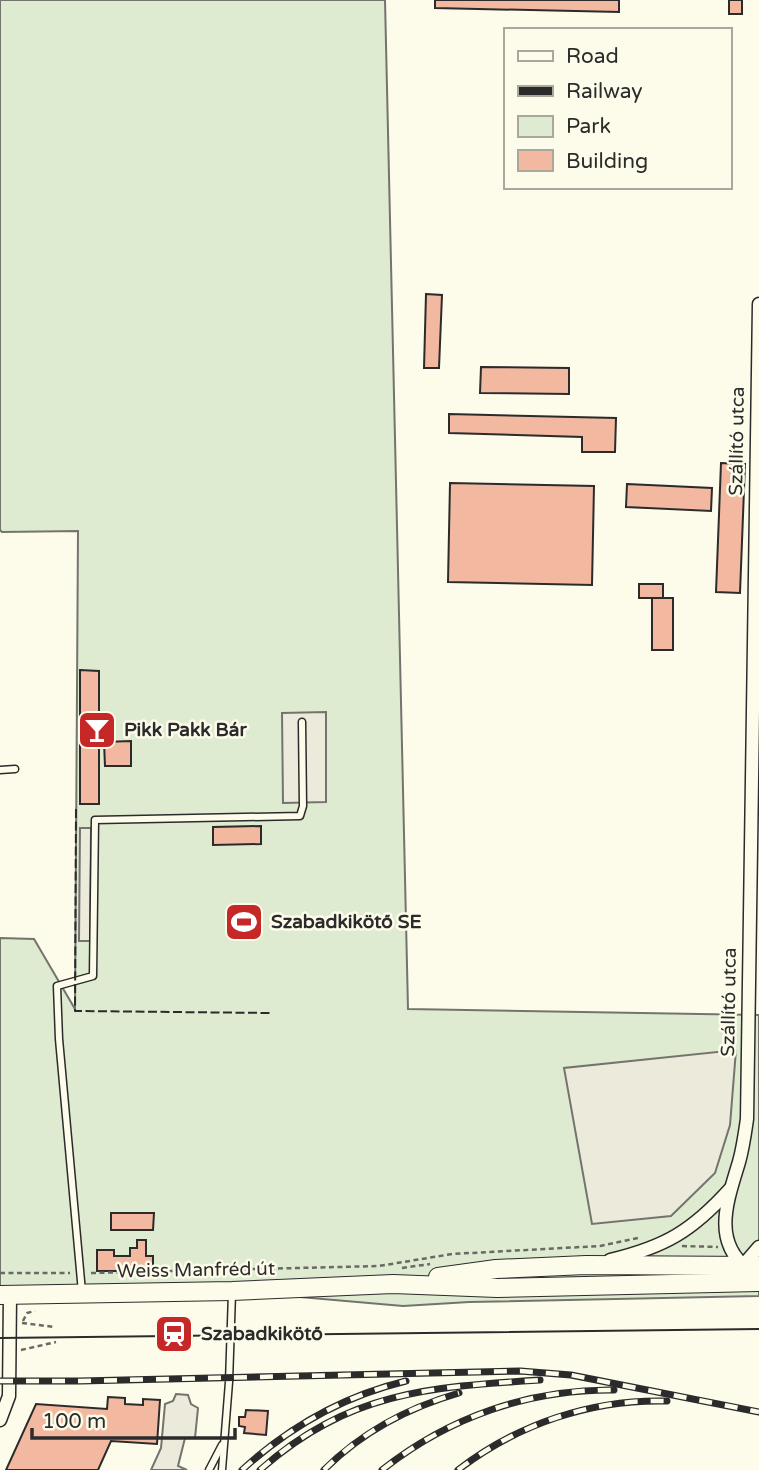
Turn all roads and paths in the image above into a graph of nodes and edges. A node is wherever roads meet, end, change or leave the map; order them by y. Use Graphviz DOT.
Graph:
graph roads {
  1 [pos="759,304"];
  2 [pos="758,360"];
  3 [pos="756,607"];
  4 [pos="302,722"];
  5 [pos="15,769"];
  6 [pos="0,770"];
  7 [pos="755,813"];
  8 [pos="754,1007"];
  9 [pos="730,1189"];
  10 [pos="659,1244"];
  11 [pos="729,1247"];
  12 [pos="759,1247"];
  13 [pos="601,1251"];
  14 [pos="588,1259"];
  15 [pos="437,1262"];
  16 [pos="751,1266"];
  17 [pos="39,1272"];
  18 [pos="0,1273"];
  19 [pos="82,1273"];
  20 [pos="131,1273"];
  21 [pos="335,1273"];
  22 [pos="138,1276"];
  23 [pos="759,1280"];
  24 [pos="393,1284"];
  25 [pos="708,1285"];
  26 [pos="232,1292"];
  27 [pos="82,1294"];
  28 [pos="5,1295"];
  29 [pos="38,1295"];
  30 [pos="55,1326"];
  31 [pos="56,1342"];
  32 [pos="21,1350"];
  33 [pos="0,1420"];
  34 [pos="225,1440"];
  35 [pos="209,1470"];
  36 [pos="222,1470"];
  1 -- 2 [label="street, Szállító utca"];
  2 -- 3 [label="street, Szállító utca"];
  3 -- 7 [label="street, Szállító utca"];
  4 -- 19 [label="lane"];
  5 -- 6 [label="lane"];
  7 -- 8 [label="street, Szállító utca"];
  8 -- 9 [label="street, Szállító utca"];
  9 -- 10 [label="street, Szállító utca"];
  9 -- 11 [label="street, Szállító utca"];
  10 -- 11 [label="path"];
  10 -- 14 [label="street, Szállító utca"];
  10 -- 20 [label="path"];
  11 -- 16 [label="street"];
  12 -- 16 [label="street"];
  13 -- 14 [label="path"];
  14 -- 16 [label="main road, Weiss Manfréd út"];
  14 -- 24 [label="main road, Weiss Manfréd út"];
  15 -- 21 [label="path"];
  16 -- 23 [label="street"];
  16 -- 25 [label="street"];
  17 -- 18 [label="path"];
  17 -- 19 [label="path"];
  17 -- 29 [label="path"];
  19 -- 20 [label="path"];
  19 -- 27 [label="lane"];
  20 -- 22 [label="path"];
  23 -- 25 [label="main road, Weiss Manfréd út"];
  24 -- 25 [label="main road, Weiss Manfréd út"];
  24 -- 26 [label="main road, Weiss Manfréd út"];
  26 -- 27 [label="main road, Weiss Manfréd út"];
  26 -- 34 [label="lane"];
  27 -- 29 [label="main road, Weiss Manfréd út"];
  28 -- 29 [label="main road, Weiss Manfréd út"];
  28 -- 33 [label="street"];
  29 -- 30 [label="path"];
  31 -- 32 [label="path"];
  34 -- 35 [label="lane"];
  34 -- 36 [label="lane"];
}
